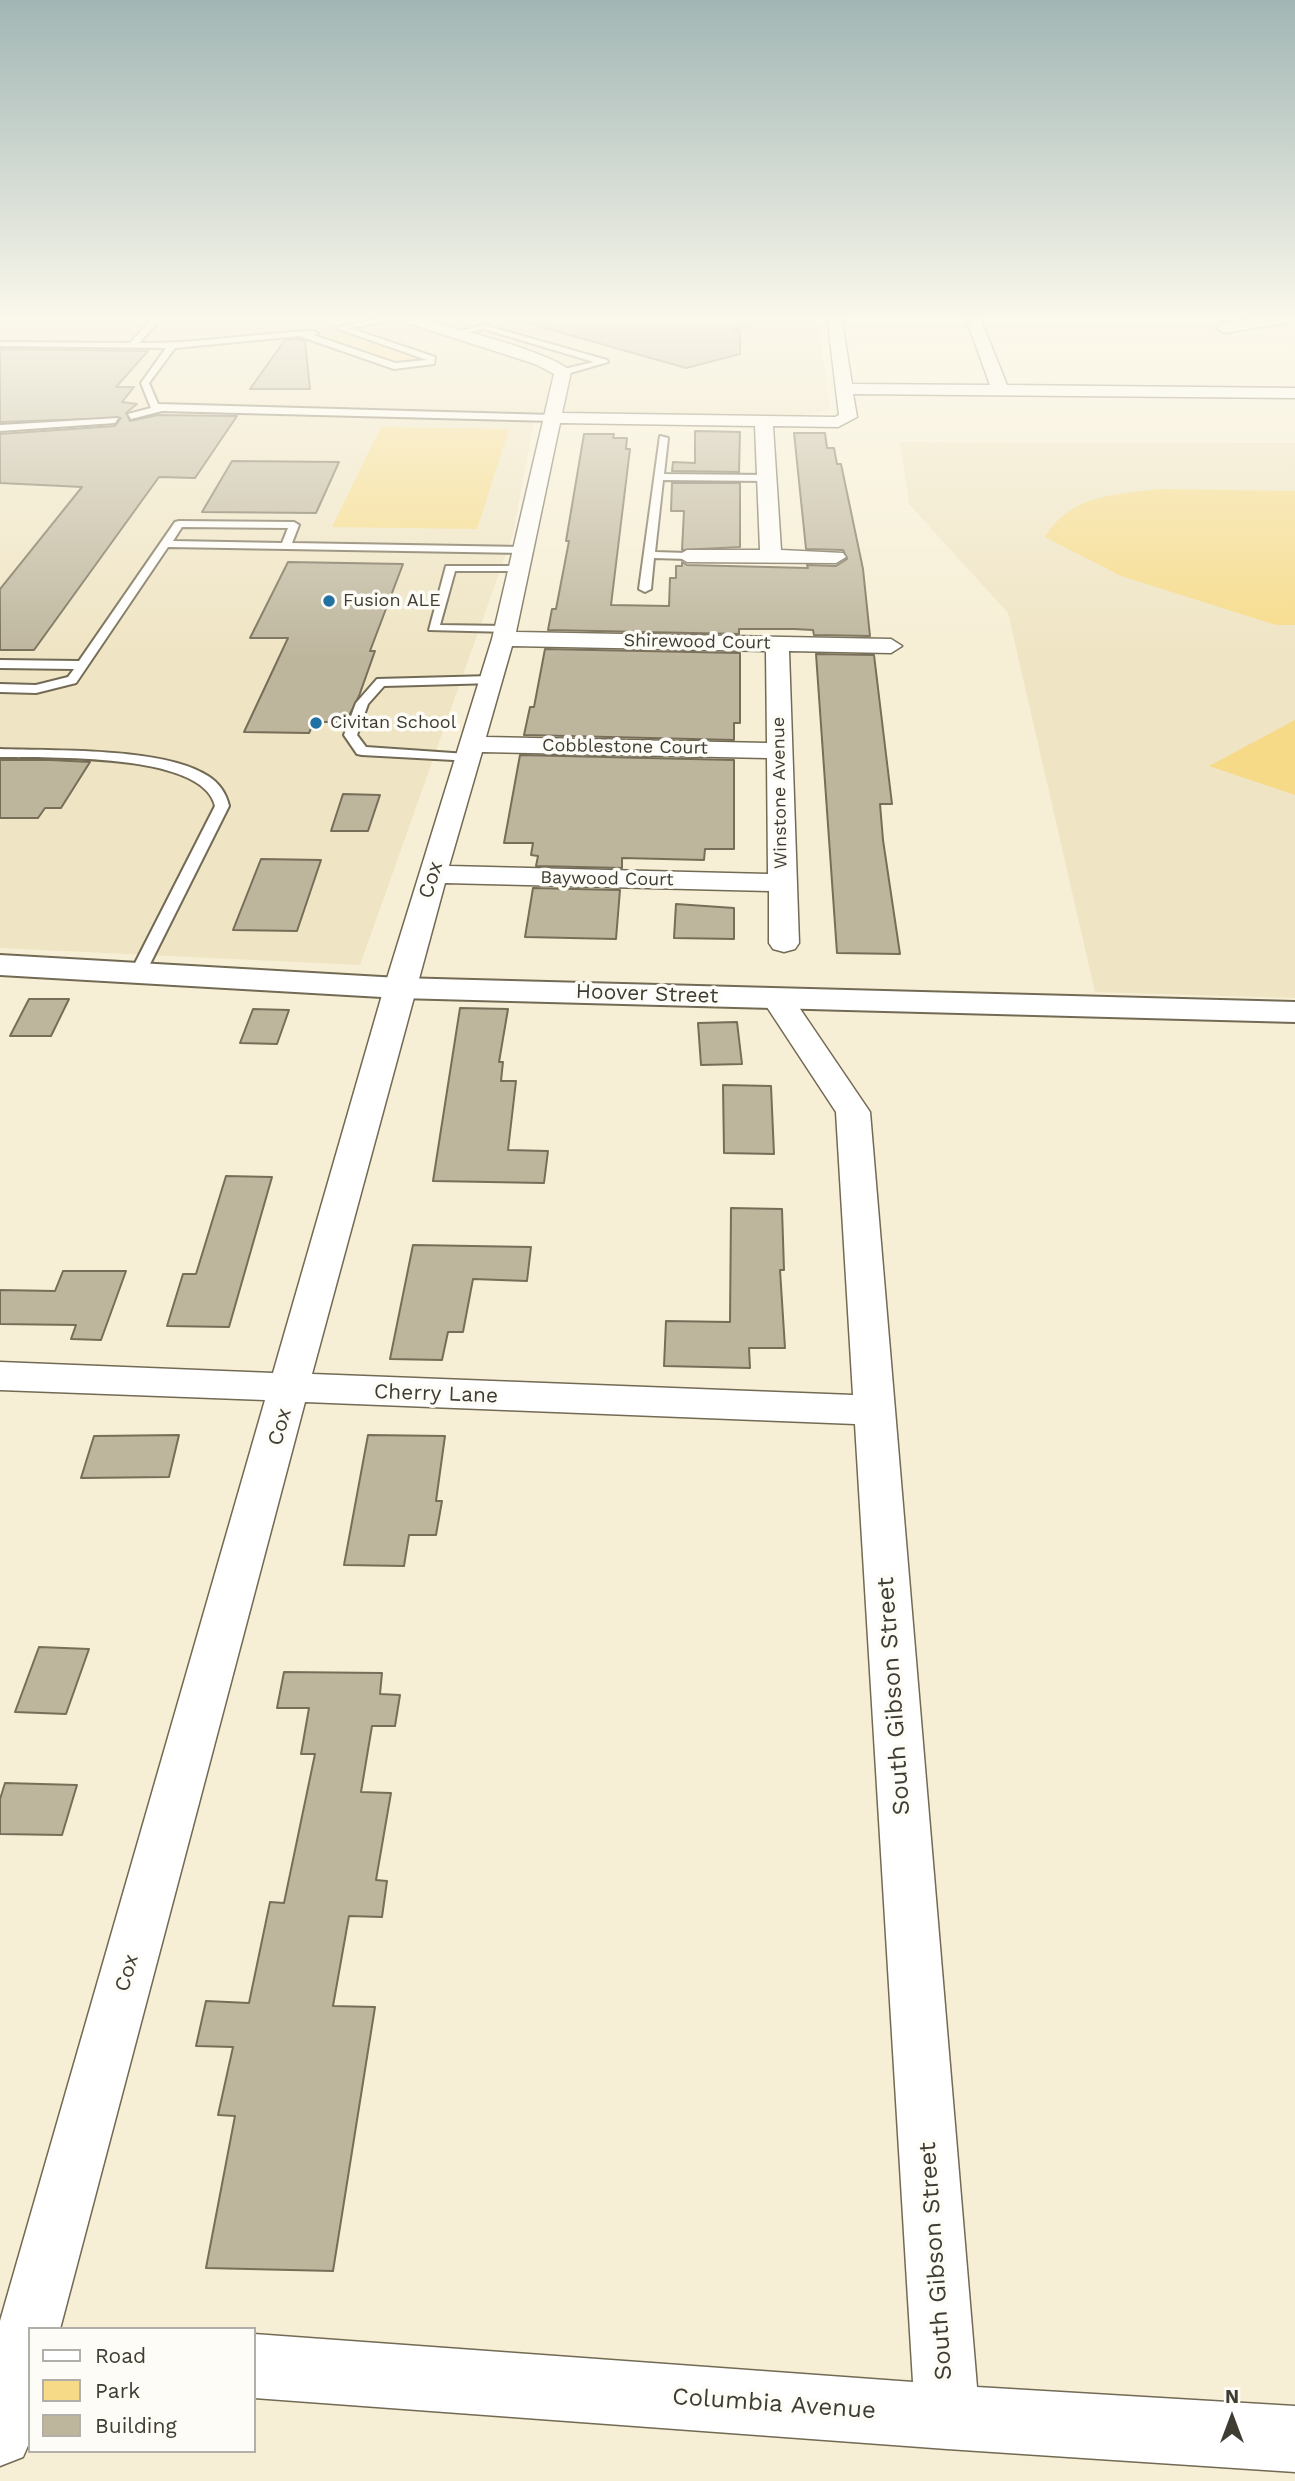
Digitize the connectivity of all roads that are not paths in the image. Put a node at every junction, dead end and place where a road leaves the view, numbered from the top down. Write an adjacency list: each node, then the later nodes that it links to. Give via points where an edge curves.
1 (550, 431): 12 (street, Cox)
2 (764, 431): 5 (street)
3 (663, 438): 4 (lane)
4 (658, 477): 5 (lane); 8 (lane)
5 (767, 478): 10 (street)
6 (165, 544): 7 (lane); 7 (lane, via 179,524 294,525); 18 (lane)
7 (286, 546): 12 (lane)
8 (649, 555): 9 (lane); 13 (lane)
9 (687, 555): 10 (street)
10 (771, 556): 11 (street)
11 (836, 557)
12 (521, 559): 14 (street, Cox); 14 (lane, via 450,568 433,628)
13 (645, 589)
14 (504, 635): 15 (street, Shirewood Court); 19 (street, Cox)
15 (777, 644): 16 (street, Shirewood Court); 22 (street, Winstone Avenue)
16 (891, 646)
17 (0, 664): 18 (lane)
18 (83, 665): 20 (lane, via 72,680 53,686)
19 (491, 680): 21 (street, Cox); 21 (lane, via 380,682 362,703 350,734 362,751)
20 (0, 688)
21 (470, 751): 22 (street, Cobblestone Court); 24 (street, Cox)
22 (779, 751): 25 (street, Winstone Avenue)
23 (0, 753): 28 (lane, via 167,764 199,776 217,790 222,806)
24 (433, 874): 25 (street, Baywood Court); 29 (street, Cox)
25 (782, 883): 26 (street, Winstone Avenue)
26 (784, 943)
27 (0, 965): 28 (street, Hoover Street)
28 (138, 973): 29 (street, Hoover Street)
29 (398, 988): 30 (street, Hoover Street); 33 (street, Cox)
30 (777, 998): 31 (street, Hoover Street); 34 (street, South Gibson Street, via 853,1112)
31 (1295, 1012)
32 (0, 1376): 33 (street, Cherry Lane)
33 (290, 1388): 34 (street, Cherry Lane); 35 (street, Cox)
34 (873, 1410): 37 (street, South Gibson Street)
35 (17, 2349): 38 (street, Cox)
36 (256, 2366): 37 (street, Columbia Avenue)
37 (947, 2417): 39 (street, Columbia Avenue)
38 (0, 2434)
39 (1295, 2439)

